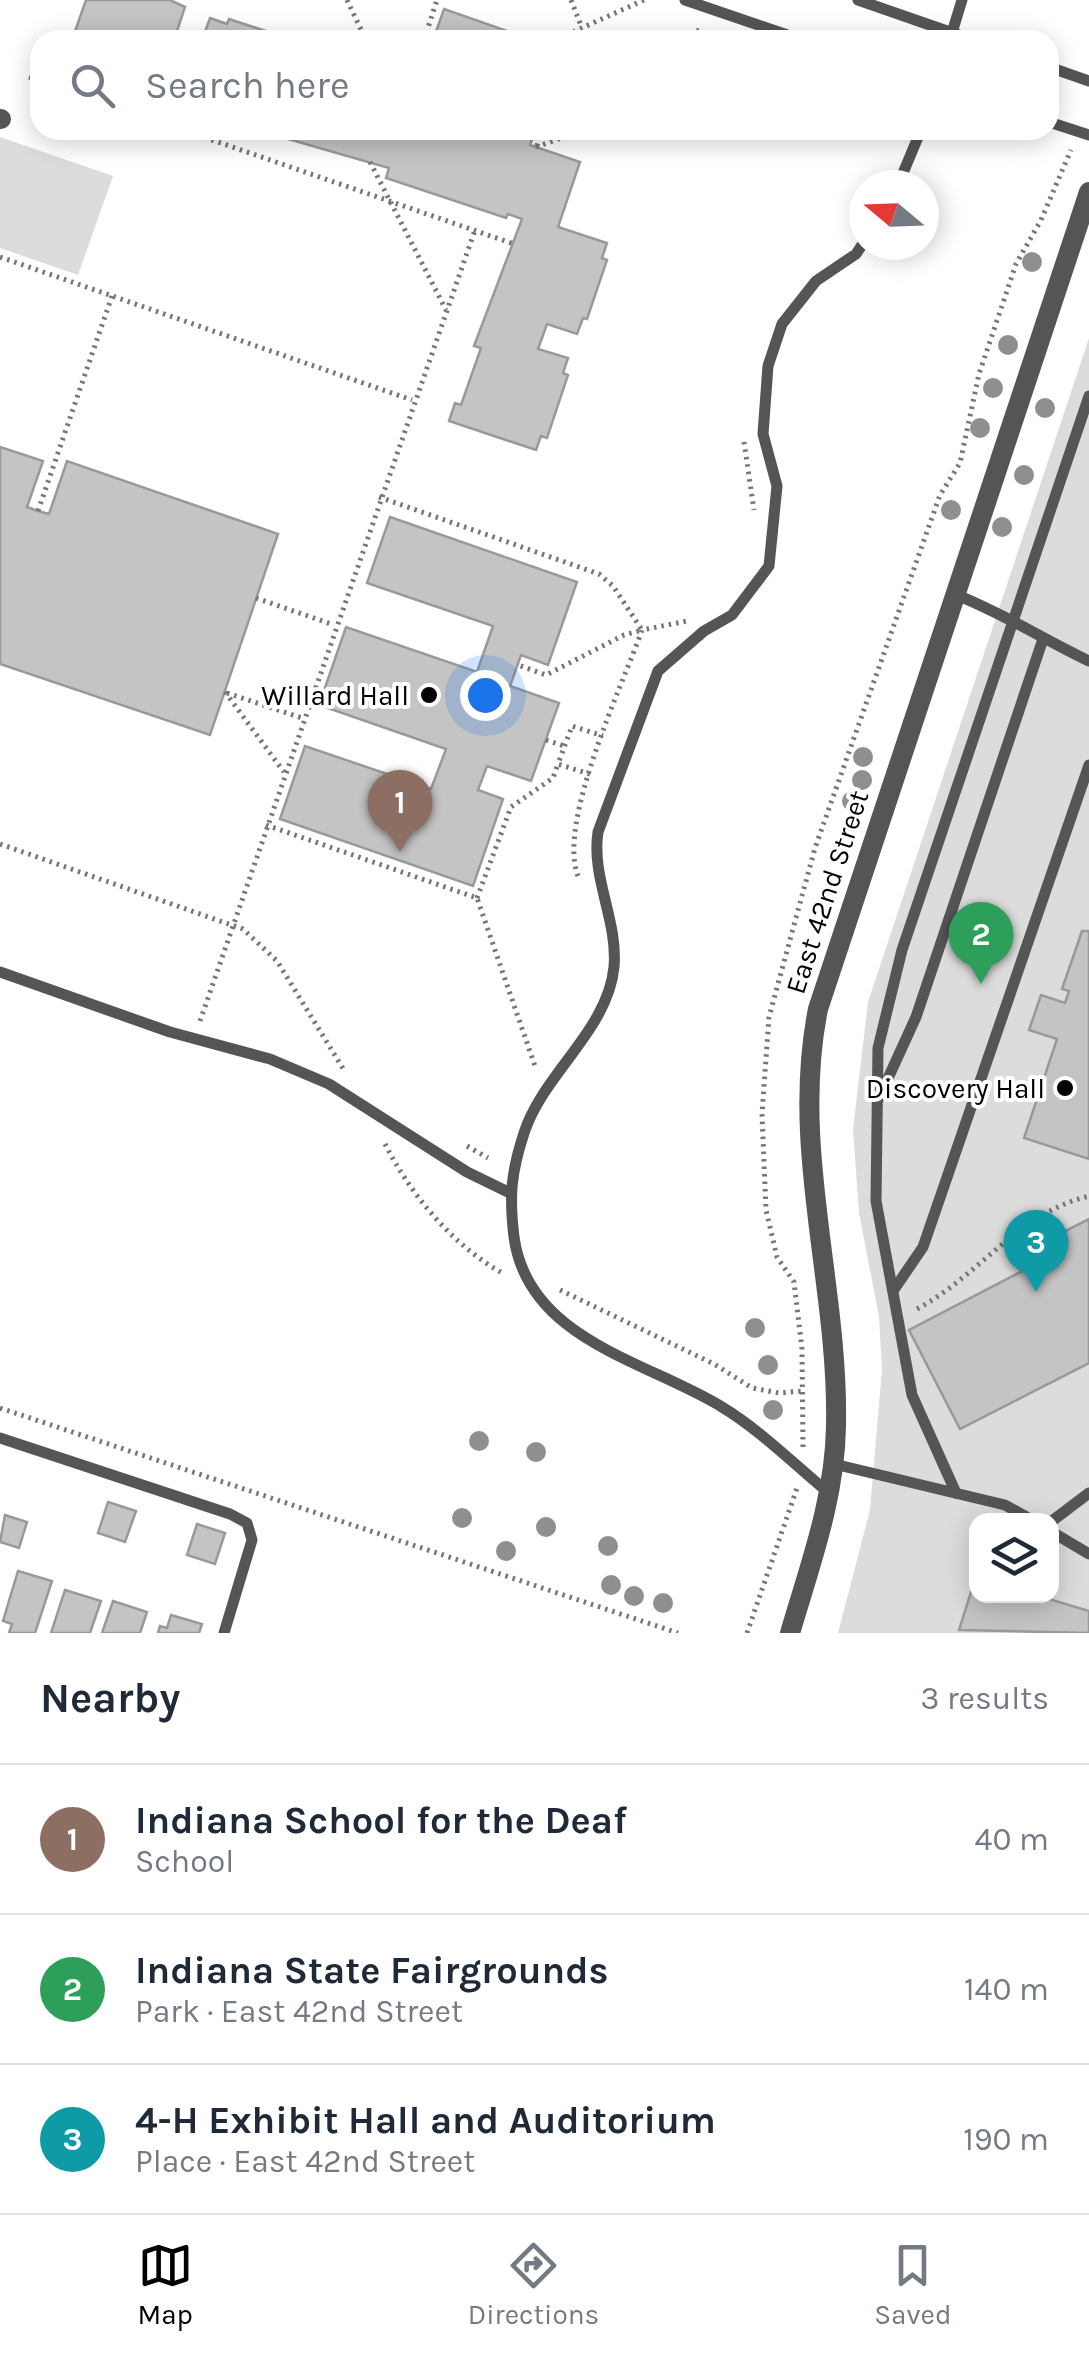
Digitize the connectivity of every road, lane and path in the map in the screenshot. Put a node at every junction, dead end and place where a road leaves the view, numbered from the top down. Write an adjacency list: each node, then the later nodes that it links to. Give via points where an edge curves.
1 (347, 0): 10 (path)
2 (437, 0): 11 (path)
3 (571, 0): 9 (path)
4 (644, 0): 9 (path)
5 (685, 0): 8 (lane)
6 (858, 0): 13 (lane)
7 (962, 0): 14 (lane)
8 (704, 3): 12 (lane)
9 (582, 28)
10 (361, 30)
11 (427, 30)
12 (776, 30)
13 (936, 30)
14 (953, 30)
15 (1059, 70): 16 (lane)
16 (1089, 80)
17 (1059, 125): 18 (lane)
18 (1089, 135)
19 (212, 140): 26 (path)
20 (538, 140): 21 (path, via 536,147)
21 (556, 140)
22 (916, 140): 24 (lane)
23 (370, 162): 26 (path)
24 (904, 170)
25 (1089, 192): 37 (street, East 42nd Street)
26 (387, 200): 27 (path); 32 (path)
27 (475, 230): 28 (path); 32 (path)
28 (514, 244)
29 (0, 257): 31 (path)
30 (849, 259): 56 (lane, via 816,281 782,324 768,366 763,434 777,486 769,566 732,616 658,672 598,832 595,853 614,969 595,1019)
31 (112, 296): 34 (path); 36 (path)
32 (446, 310): 34 (path)
33 (1089, 396): 39 (lane)
34 (412, 400): 35 (path)
35 (379, 497): 40 (path); 43 (path, via 599,574 642,630 546,675)
36 (38, 510)
37 (954, 594): 39 (lane); 67 (street, East 42nd Street, via 815,1022 808,1130 834,1348)
38 (256, 598): 40 (path)
39 (1012, 624): 41 (lane); 57 (lane, via 902,950 878,1048)
40 (335, 625): 44 (path)
41 (1043, 638): 42 (lane); 57 (lane, via 916,1017)
42 (1089, 660)
43 (518, 665)
44 (303, 718): 50 (path); 50 (path, via 224,692)
45 (604, 736): 47 (path, via 572,726)
46 (546, 740): 47 (path)
47 (564, 746): 48 (path)
48 (558, 764): 51 (path); 53 (path, via 553,778 511,807)
49 (1089, 765): 62 (lane, via 923,1247)
50 (284, 772): 52 (path)
51 (590, 774)
52 (266, 825): 53 (path); 55 (path)
53 (477, 898): 56 (path)
54 (0, 972): 55 (lane)
55 (194, 1038): 58 (lane, via 270,1059)
56 (543, 1090): 59 (lane)
57 (878, 1102): 62 (lane, via 876,1200)
58 (366, 1107): 59 (lane); 61 (path, via 402,1178 466,1249)
59 (508, 1192): 68 (lane, via 518,1264 533,1292 566,1325 724,1408)
60 (1089, 1196): 63 (path, via 1060,1203 1020,1228 948,1293)
61 (516, 1280)
62 (893, 1291): 70 (lane, via 912,1395)
63 (906, 1316)
64 (803, 1391): 68 (path)
65 (0, 1408): 77 (path)
66 (0, 1438): 76 (lane, via 248,1524 252,1540)
67 (834, 1464): 69 (street, East 42nd Street); 70 (lane)
68 (801, 1470): 69 (lane); 78 (path)
69 (830, 1493): 79 (street, East 42nd Street)
70 (956, 1493): 72 (lane)
71 (1089, 1493): 73 (lane)
72 (1019, 1513)
73 (1059, 1516)
74 (1059, 1536): 75 (lane)
75 (1089, 1554)
76 (224, 1633)
77 (678, 1633)
78 (747, 1633)
79 (790, 1633)

